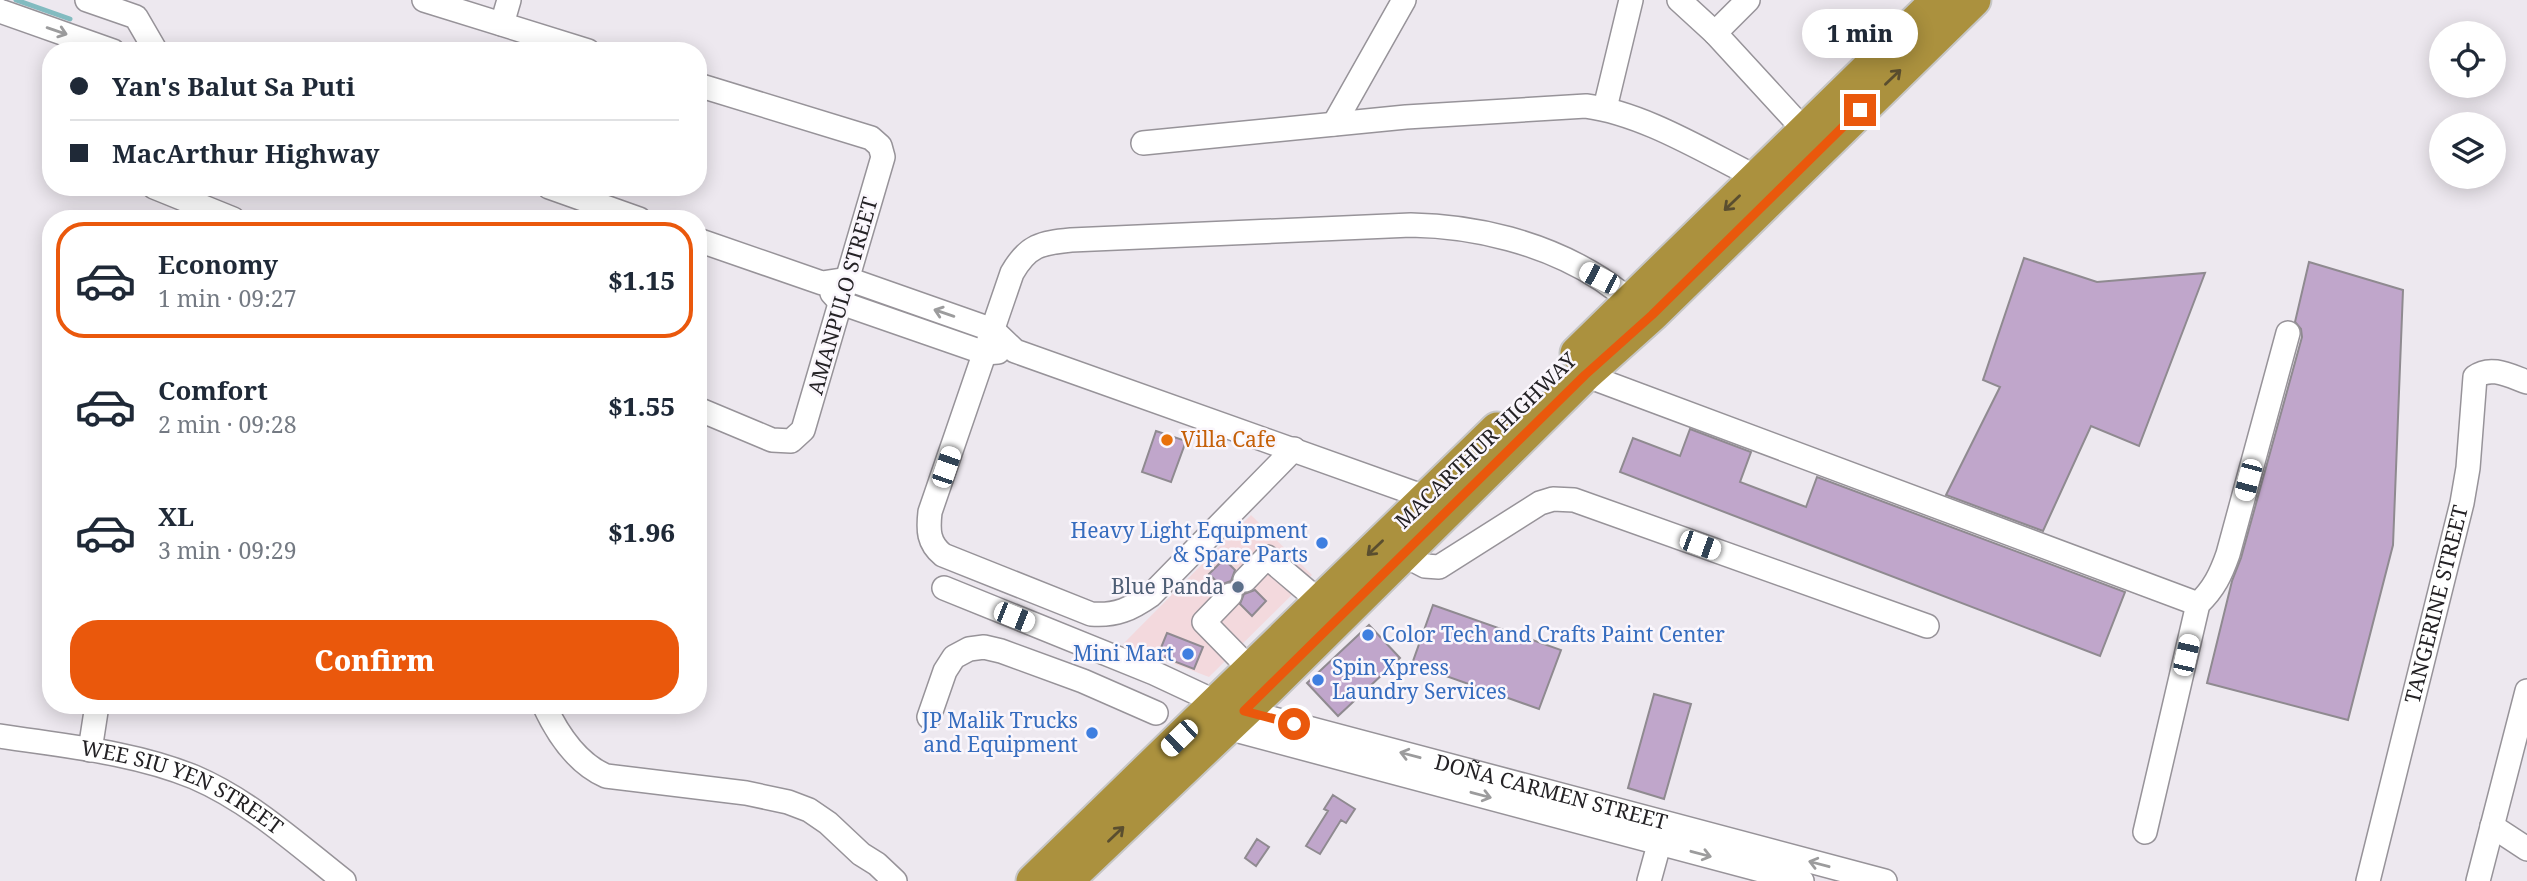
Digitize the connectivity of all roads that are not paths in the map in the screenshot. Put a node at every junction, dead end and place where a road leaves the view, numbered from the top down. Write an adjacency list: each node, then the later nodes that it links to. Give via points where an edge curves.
1 (87, 0): 10 (street)
2 (424, 0): 12 (street)
3 (509, 0): 12 (street)
4 (1404, 0): 20 (street)
5 (1631, 0): 19 (street)
6 (1679, 0): 13 (street)
7 (1748, 0): 13 (street)
8 (1938, 0): 21 (highway, MACARTHUR HIGHWAY)
9 (1975, 0): 32 (highway, MACARTHUR HIGHWAY, one-way to 9)
10 (139, 8): 15 (street); 16 (street)
11 (0, 11): 14 (street, one-way to 14)
12 (502, 24): 17 (street)
13 (1715, 33): 21 (street)
14 (88, 42)
15 (126, 42)
16 (149, 42)
17 (559, 42)
18 (707, 88): 29 (street, AMANPULO STREET, via 871,138 880,146 883,162)
19 (1605, 108): 20 (street, via 1532,108); 23 (street, via 1643,121)
20 (1334, 124): 22 (street)
21 (1805, 131): 23 (highway, MACARTHUR HIGHWAY)
22 (1143, 143)
23 (1758, 178): 32 (highway, MACARTHUR HIGHWAY, one-way to 32)
24 (176, 196): 26 (street)
25 (575, 196): 27 (street)
26 (210, 210)
27 (614, 210)
28 (707, 243): 30 (street)
29 (848, 279): 30 (street); 31 (street, AMANPULO STREET); 33 (street, one-way to 29)
30 (822, 283): 31 (street)
31 (841, 303): 36 (street); 39 (street, AMANPULO STREET, via 806,424 798,436 790,441 772,440)
32 (1642, 308): 33 (street, via 1562,259 1490,234 1451,226 1411,225 1039,245 1028,251 1012,273); 37 (highway, MACARTHUR HIGHWAY)
33 (993, 330): 35 (street); 36 (street)
34 (2288, 333): 45 (street, via 2228,554 2210,593)
35 (1014, 351): 36 (street); 40 (street)
36 (985, 353): 40 (street, via 930,512 929,538 943,555 1091,614 1123,612 1151,595)
37 (1594, 357): 41 (highway, MACARTHUR HIGHWAY); 45 (street)
38 (2527, 382): 68 (street, TANGERINE STREET, via 2493,371 2475,377 2462,503)
39 (707, 413)
40 (1294, 449): 41 (street)
41 (1439, 502): 42 (highway, MACARTHUR HIGHWAY); 44 (highway, MACARTHUR HIGHWAY, one-way to 44)
42 (1404, 555): 46 (street, via 1425,566 1439,567 1540,503 1574,500); 52 (highway, MACARTHUR HIGHWAY)
43 (944, 589): 52 (street, DOÑA CARMEN STREET, via 1154,673)
44 (1320, 602): 47 (highway, MACARTHUR HIGHWAY); 47 (street, via 1267,557 1203,622)
45 (2198, 604): 57 (street)
46 (1927, 626)
47 (1250, 669): 52 (highway, MACARTHUR HIGHWAY)
48 (2525, 705): 56 (street)
49 (1156, 713): 53 (street, via 1083,681 984,647 954,657)
50 (96, 714): 55 (street)
51 (548, 714): 61 (street, via 558,734 594,771 788,802 828,823)
52 (1221, 715): 58 (street, DOÑA CARMEN STREET); 62 (highway, MACARTHUR HIGHWAY); 63 (highway, MACARTHUR HIGHWAY, one-way to 52)
53 (929, 717)
54 (0, 736): 55 (street, WEE SIU YEN STREET)
55 (90, 750): 60 (street, WEE SIU YEN STREET, via 156,765 220,790)
56 (2492, 826): 59 (street); 69 (street)
57 (2145, 832)
58 (1669, 835): 64 (street); 65 (street); 66 (street, DOÑA CARMEN STREET, one-way to 66); 67 (street, DOÑA CARMEN STREET, one-way to 58)
59 (2527, 849)
60 (344, 881)
61 (895, 881)
62 (1033, 881)
63 (1066, 881)
64 (1649, 881)
65 (1663, 881)
66 (1802, 881)
67 (1885, 881)
68 (2368, 881)
69 (2478, 881)

